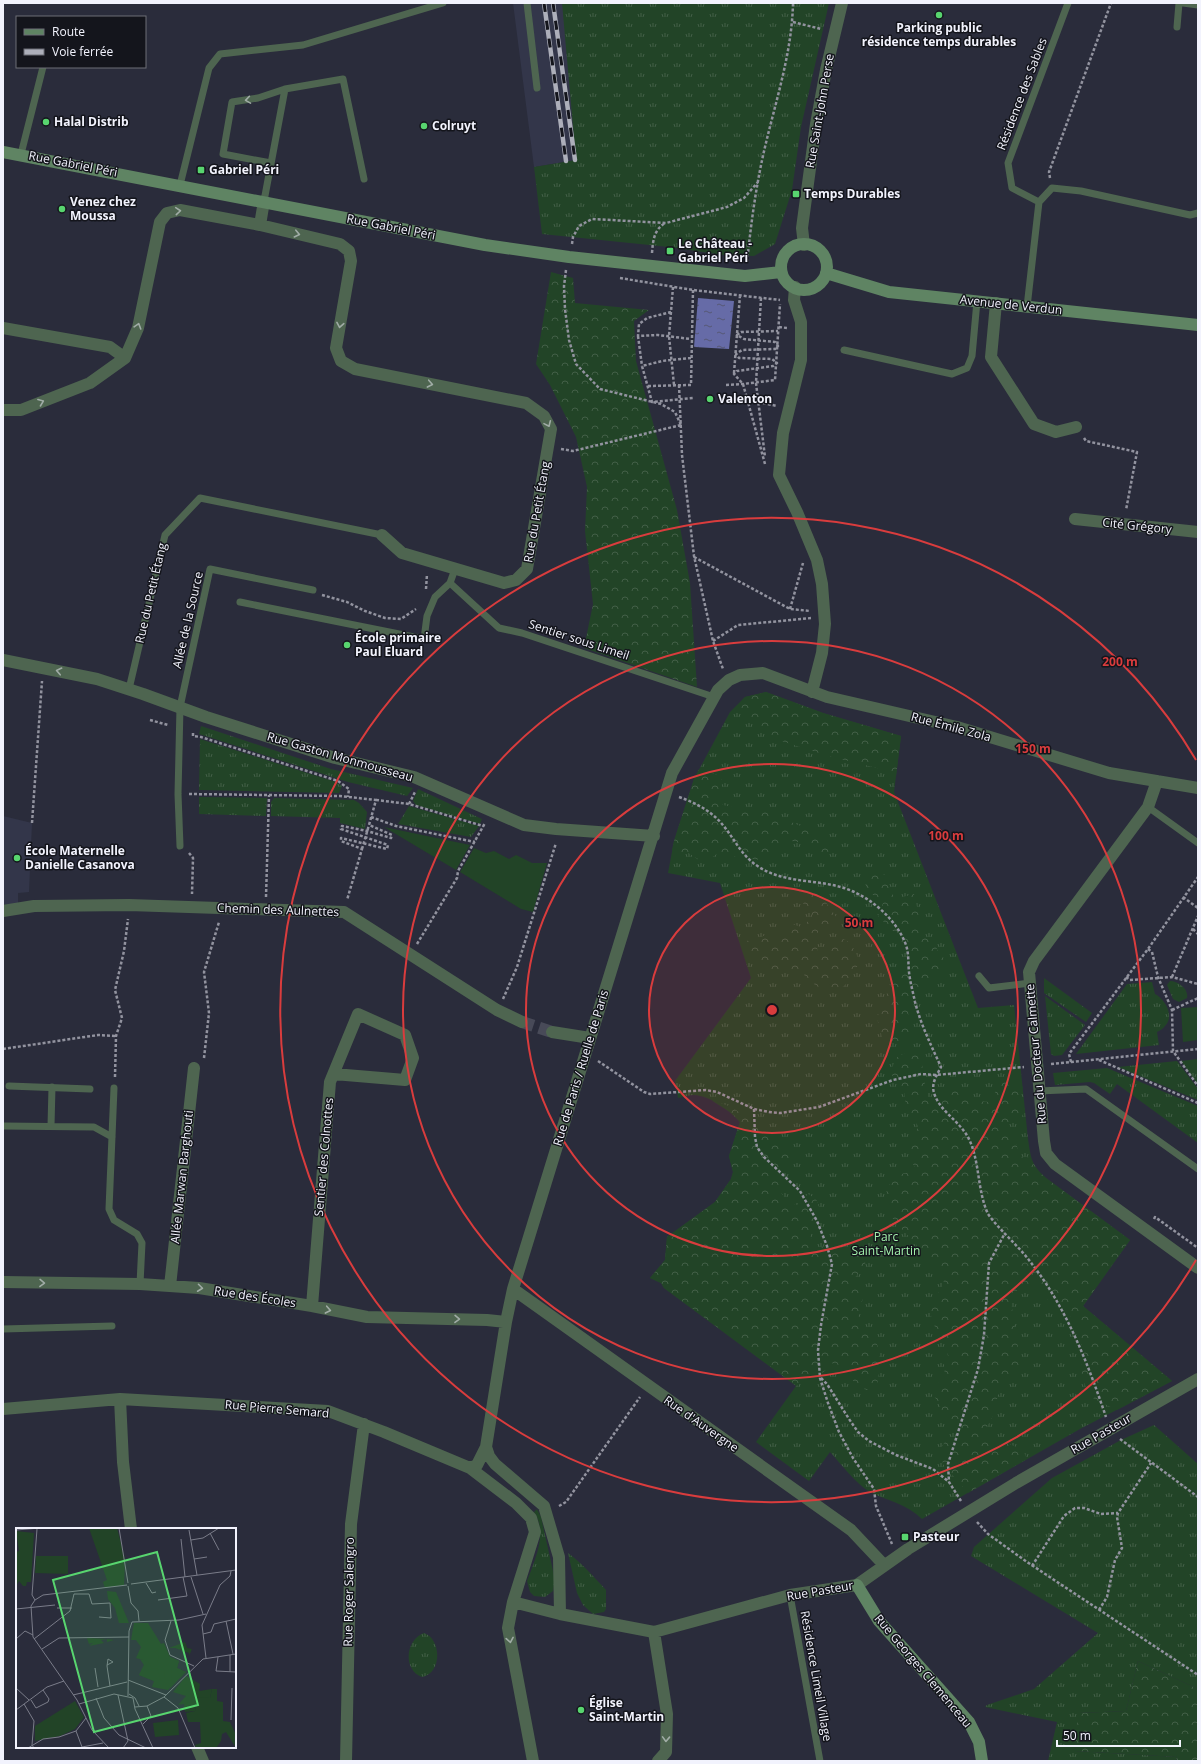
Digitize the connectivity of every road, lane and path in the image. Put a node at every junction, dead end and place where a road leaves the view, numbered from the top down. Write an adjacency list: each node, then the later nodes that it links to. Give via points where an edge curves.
1 (443, 3): 21 (lane, via 304,45 220,54 209,68)
2 (527, 3): 14 (lane)
3 (793, 3): 10 (path)
4 (842, 3): 28 (street, Rue Saint-John Perse, via 816,124 802,228)
5 (1068, 3): 24 (lane, Résidence des Sables, via 1008,163 1012,188)
6 (1111, 3): 22 (path, via 1049,172)
7 (1179, 3): 11 (lane)
8 (1183, 3): 9 (lane)
9 (1198, 5)
10 (793, 22): 12 (path); 20 (path)
11 (1177, 27)
12 (824, 30)
13 (44, 68): 17 (lane)
14 (537, 88)
15 (285, 89): 18 (lane); 18 (lane, one-way to 18, via 258,98 232,102 223,154); 19 (lane, via 343,79)
16 (3, 152): 17 (street, Rue Gabriel Péri)
17 (21, 154): 21 (street, Rue Gabriel Péri)
18 (271, 163): 23 (lane)
19 (364, 179)
20 (758, 182): 26 (path, via 744,198 732,205); 31 (path)
21 (180, 185): 23 (street, Rue Gabriel Péri)
22 (1052, 188): 24 (lane); 25 (lane, via 1081,191 1190,215)
23 (264, 201): 27 (street); 30 (street, Rue Gabriel Péri, via 485,245)
24 (1039, 202): 45 (lane)
25 (1198, 213)
26 (666, 223): 29 (path, via 658,228); 30 (path, via 592,218 576,231)
27 (260, 225): 62 (street, Rue du Petit Étang, one-way to 27, via 138,328 160,222 167,213 180,210); 84 (street, Rue du Petit Étang, one-way to 84, via 340,244 349,251 352,261 336,348 341,361 355,369 526,403 544,416 551,430)
28 (804, 245): 33 (street, via 796,246 784,256); 34 (street, via 819,250 824,257)
29 (652, 253)
30 (569, 257): 33 (street, Rue Gabriel Péri, via 745,276)
31 (747, 264)
32 (574, 271): 78 (path, via 566,270 564,286 569,340 576,364 600,389)
33 (782, 272): 37 (street, via 789,285)
34 (826, 273): 37 (street, via 820,283 811,289); 43 (street, Avenue de Verdun, via 889,292)
35 (618, 278): 36 (path)
36 (673, 287): 38 (path); 46 (path)
37 (795, 287): 105 (street, via 794,300 801,322 801,360 783,433 779,475 817,560 822,584 825,624 822,653)
38 (693, 290): 40 (path); 56 (path)
39 (744, 292): 41 (path)
40 (740, 295): 41 (path); 53 (path)
41 (744, 296): 42 (path)
42 (761, 298): 48 (path, via 780,300); 52 (path)
43 (977, 301): 44 (street, Avenue de Verdun); 60 (lane, via 972,356 967,368 952,374)
44 (996, 303): 45 (street, Avenue de Verdun); 83 (street, via 992,357 1034,424 1056,432)
45 (1027, 307): 47 (street, Avenue de Verdun)
46 (671, 312): 54 (path, via 647,318 639,324); 55 (path)
47 (1198, 325)
48 (779, 327): 50 (path); 51 (path)
49 (3, 328): 62 (street, via 110,347)
50 (787, 328)
51 (778, 331): 52 (path); 58 (path)
52 (759, 332): 53 (path, via 741,332); 57 (path)
53 (737, 335): 57 (path, via 744,339); 61 (path)
54 (638, 336): 55 (path); 67 (path)
55 (669, 336): 56 (path); 65 (path)
56 (691, 339): 63 (path)
57 (759, 340): 58 (path, via 775,342); 59 (path)
58 (778, 346): 59 (path); 66 (path)
59 (758, 349): 61 (path, via 742,350); 64 (path)
60 (844, 350)
61 (736, 354): 64 (path, via 739,358); 69 (path)
62 (125, 358): 81 (street, one-way to 62, via 22,410 90,383)
63 (691, 358): 65 (path); 74 (path, via 691,385)
64 (758, 359): 66 (path, via 772,359); 68 (path)
65 (671, 360): 67 (path); 73 (path)
66 (777, 362): 68 (path, via 773,366); 70 (path, via 775,380)
67 (642, 366): 75 (path)
68 (757, 368): 69 (path, via 737,371); 70 (path)
69 (734, 374): 72 (path)
70 (756, 383): 72 (path); 79 (path)
71 (726, 384): 72 (path)
72 (743, 384)
73 (674, 385): 74 (path); 75 (path)
74 (679, 385): 77 (path)
75 (648, 386): 78 (path)
76 (694, 398): 77 (path)
77 (681, 399): 78 (path); 82 (path)
78 (652, 402): 82 (path, via 674,412)
79 (758, 402): 80 (path); 85 (path)
80 (778, 406)
81 (3, 410)
82 (681, 425): 84 (path, via 573,452); 90 (path)
83 (1076, 427): 87 (path, via 1086,441 1137,452)
84 (548, 447): 92 (street, Rue du Petit Étang, via 527,569 516,580 504,583)
85 (766, 467)
86 (1076, 519): 87 (street, Cité Grégory)
87 (1124, 524): 88 (street, Cité Grégory)
88 (1198, 532)
89 (382, 535): 91 (street, Rue du Petit Étang, via 402,553); 104 (lane, Rue du Petit Étang, via 200,498 165,535)
90 (694, 556): 98 (path, via 790,609); 100 (path)
91 (429, 561): 92 (street, Rue du Petit Étang); 95 (path)
92 (455, 569): 93 (lane)
93 (450, 583): 96 (lane, via 435,597 427,616 424,639); 106 (lane, Sentier sous Limeil, via 499,628 522,633)
94 (313, 590): 97 (path, via 328,598 347,602 386,618 401,619); 107 (lane, Allée de la Source, via 210,569)
95 (425, 593)
96 (240, 602)
97 (419, 608)
98 (817, 611)
99 (817, 618): 100 (path, via 738,625)
100 (713, 641): 102 (path)
101 (3, 660): 104 (street, Rue Gaston Monmousseau, one-way to 101, via 97,679)
102 (729, 680): 105 (street, Rue Émile Zola, via 740,675 762,673); 106 (street, Rue de Paris / Ruelle de Paris)
103 (40, 688): 122 (path)
104 (128, 689): 107 (street, Rue Gaston Monmousseau)
105 (812, 692): 111 (street, Rue Émile Zola, via 957,727 1109,773)
106 (714, 697): 114 (street, Rue de Paris / Ruelle de Paris, via 672,774)
107 (180, 707): 108 (street, Rue Gaston Monmousseau); 110 (lane)
108 (206, 717): 117 (path, via 204,725 197,724 193,729 193,736 338,781 349,789); 126 (street, Rue Gaston Monmousseau, via 335,758 414,777 524,825)
109 (150, 720): 110 (path)
110 (180, 728): 115 (lane)
111 (1157, 781): 113 (street, Rue Émile Zola); 120 (street, Rue du Docteur Calmette)
112 (417, 787): 119 (path)
113 (1198, 788)
114 (666, 793): 128 (street, Rue de Paris / Ruelle de Paris); 171 (path, via 701,806 714,816 741,853 761,869 788,879 838,886 852,891 884,912 901,934 906,946 916,1004 941,1067)
115 (178, 794): 116 (path); 133 (lane)
116 (269, 795): 117 (path); 141 (path)
117 (348, 797): 118 (path)
118 (376, 800): 119 (path); 121 (path)
119 (409, 804): 124 (path)
120 (1148, 807): 132 (lane); 153 (street, Rue du Docteur Calmette, via 1034,961 1029,972)
121 (371, 817): 123 (path); 130 (path, via 396,826)
122 (32, 823)
123 (369, 825): 127 (path); 127 (path, via 392,835 391,838)
124 (483, 826): 125 (path, via 485,822); 130 (path)
125 (492, 826)
126 (556, 829): 128 (street, Rue Gaston Monmousseau); 156 (path, via 556,844 517,967)
127 (368, 831): 129 (path); 129 (path, via 342,826 341,829)
128 (654, 836): 161 (street, Rue de Paris / Ruelle de Paris)
129 (366, 837): 131 (path); 131 (path, via 388,845 387,849)
130 (475, 842): 148 (path, via 458,871 457,878)
131 (364, 843): 134 (path); 134 (path, via 340,838 340,841)
132 (1198, 844)
133 (180, 846): 138 (path, via 193,858)
134 (362, 849): 143 (path)
135 (1198, 877): 136 (path)
136 (1183, 897): 140 (path); 147 (path)
137 (129, 905): 138 (street, Chemin des Aulnettes); 142 (street, Chemin des Aulnettes, via 34,906); 160 (path, via 124,951 115,990 122,1018)
138 (191, 907): 139 (street, Chemin des Aulnettes)
139 (224, 908): 141 (street, Chemin des Aulnettes); 169 (path, via 204,972 209,1013 203,1063)
140 (1198, 908)
141 (266, 909): 143 (street, Chemin des Aulnettes)
142 (3, 911)
143 (344, 912): 148 (street, Chemin des Aulnettes)
144 (1198, 916): 145 (path)
145 (1192, 929): 146 (path); 152 (path)
146 (1198, 934)
147 (1148, 949): 150 (path); 151 (path, via 1152,952)
148 (410, 954): 156 (street, Chemin des Aulnettes)
149 (979, 976): 153 (lane, via 989,988)
150 (1126, 977): 151 (path, via 1130,980); 167 (path, via 1069,1054)
151 (1158, 977): 152 (path); 157 (path)
152 (1172, 977): 154 (path)
153 (1030, 983): 168 (street, Rue du Docteur Calmette)
154 (1198, 984)
155 (1198, 998): 157 (path)
156 (497, 1010): 158 (street, Chemin des Aulnettes)
157 (1172, 1010): 164 (path)
158 (522, 1022)
159 (552, 1032): 161 (street)
160 (116, 1036): 162 (path, via 98,1035); 175 (path)
161 (590, 1038): 189 (street, Rue de Paris / Ruelle de Paris)
162 (3, 1049)
163 (1198, 1049): 164 (path)
164 (1173, 1051): 166 (path); 173 (path)
165 (596, 1060): 179 (path, via 644,1092 656,1094 706,1090 717,1092)
166 (1098, 1060): 167 (path); 178 (path)
167 (1071, 1062): 168 (path)
168 (1036, 1066): 171 (path); 177 (street, Rue du Docteur Calmette)
169 (194, 1068): 188 (street, Allée Marwan Barghouti)
170 (334, 1074): 170 (street, Sentier des Colnottes, via 358,1014 405,1035 413,1058 405,1080); 190 (street, Sentier des Colnottes, via 330,1082)
171 (936, 1075): 179 (path, via 921,1074 893,1080 840,1100 804,1110 780,1113); 184 (path, via 934,1092 943,1110 968,1138 976,1161 984,1205)
172 (9, 1086): 174 (lane)
173 (1198, 1086)
174 (52, 1087): 176 (lane); 181 (lane)
175 (114, 1088): 182 (lane)
176 (90, 1089)
177 (1038, 1091): 183 (lane, via 1086,1089); 185 (street, Rue du Docteur Calmette, via 1046,1153 1055,1164)
178 (1198, 1103)
179 (754, 1109): 194 (path, via 757,1147 800,1191 808,1203 832,1264 818,1350)
180 (3, 1126): 181 (lane)
181 (51, 1126): 182 (lane, via 94,1127)
182 (112, 1137): 187 (lane, via 109,1209 114,1220 137,1234 142,1243)
183 (1198, 1169)
184 (1005, 1233): 200 (path, via 1033,1265 1066,1319 1089,1367); 204 (path, via 989,1263 984,1335 978,1369 950,1454)
185 (1198, 1268)
186 (3, 1282): 187 (street, Rue des Écoles, one-way to 187)
187 (140, 1284): 188 (street, Rue des Écoles)
188 (170, 1286): 190 (street, Rue des Écoles, one-way to 190)
189 (513, 1290): 191 (street, Rue de Paris / Ruelle de Paris); 196 (street, Rue d'Auvergne)
190 (312, 1306): 191 (street, Rue des Écoles, one-way to 191, via 368,1317)
191 (506, 1322): 201 (street, Rue de Paris / Ruelle de Paris)
192 (112, 1326): 193 (lane)
193 (3, 1329)
194 (820, 1378): 204 (path, via 827,1384 858,1432 869,1441 896,1455 933,1469); 213 (path, via 839,1432 874,1489 876,1506)
195 (1198, 1379): 200 (street, Rue Pasteur)
196 (648, 1386): 210 (path, via 566,1502); 215 (street, Rue d'Auvergne, via 851,1530)
197 (120, 1399): 198 (street, Rue Pierre Semard); 199 (street, Rue Pierre Semard, via 328,1411); 211 (street, via 123,1462)
198 (3, 1409)
199 (364, 1424): 203 (street, Rue Pierre Semard); 226 (street, Rue Roger Salengro, via 351,1524)
200 (1110, 1428): 202 (path); 208 (street, Rue Pasteur)
201 (486, 1447): 203 (street, Rue de Paris / Ruelle de Paris, via 477,1465); 210 (street, via 496,1464 544,1506)
202 (1151, 1463): 205 (path); 209 (path)
203 (470, 1468): 219 (street, Rue Pierre Semard, via 516,1503 531,1518 534,1525 536,1532)
204 (949, 1482): 206 (path)
205 (1198, 1498)
206 (961, 1501): 207 (path); 208 (path)
207 (955, 1504)
208 (968, 1512): 214 (street, Rue Pasteur); 216 (path, via 988,1534)
209 (1118, 1513): 216 (path, via 1101,1514 1084,1508 1075,1508 1064,1516); 220 (path, via 1122,1548 1115,1560 1107,1598)
210 (546, 1514): 221 (street, via 559,1557)
211 (131, 1528)
212 (898, 1539): 213 (path)
213 (892, 1542): 214 (path)
214 (897, 1556): 215 (street, Rue Pasteur)
215 (884, 1565): 217 (street, Rue Pasteur)
216 (1032, 1566): 220 (path)
217 (857, 1585): 218 (street, Rue Pasteur); 230 (street, Rue Georges Clemenceau, via 879,1621 969,1722 978,1742)
218 (790, 1595): 222 (street, Rue Pasteur); 229 (lane, Résidence Limeil Village)
219 (513, 1602): 221 (street, Rue Pasteur); 227 (street, Rue Pierre Semard, one-way to 227, via 508,1628)
220 (1099, 1610): 223 (path)
221 (560, 1614): 222 (street, Rue Pasteur)
222 (654, 1632): 228 (street, one-way to 228, via 667,1714 666,1752)
223 (1198, 1675)
224 (197, 1748): 225 (street)
225 (203, 1761)
226 (346, 1761)
227 (533, 1761)
228 (658, 1761)
229 (820, 1761)
230 (982, 1761)

